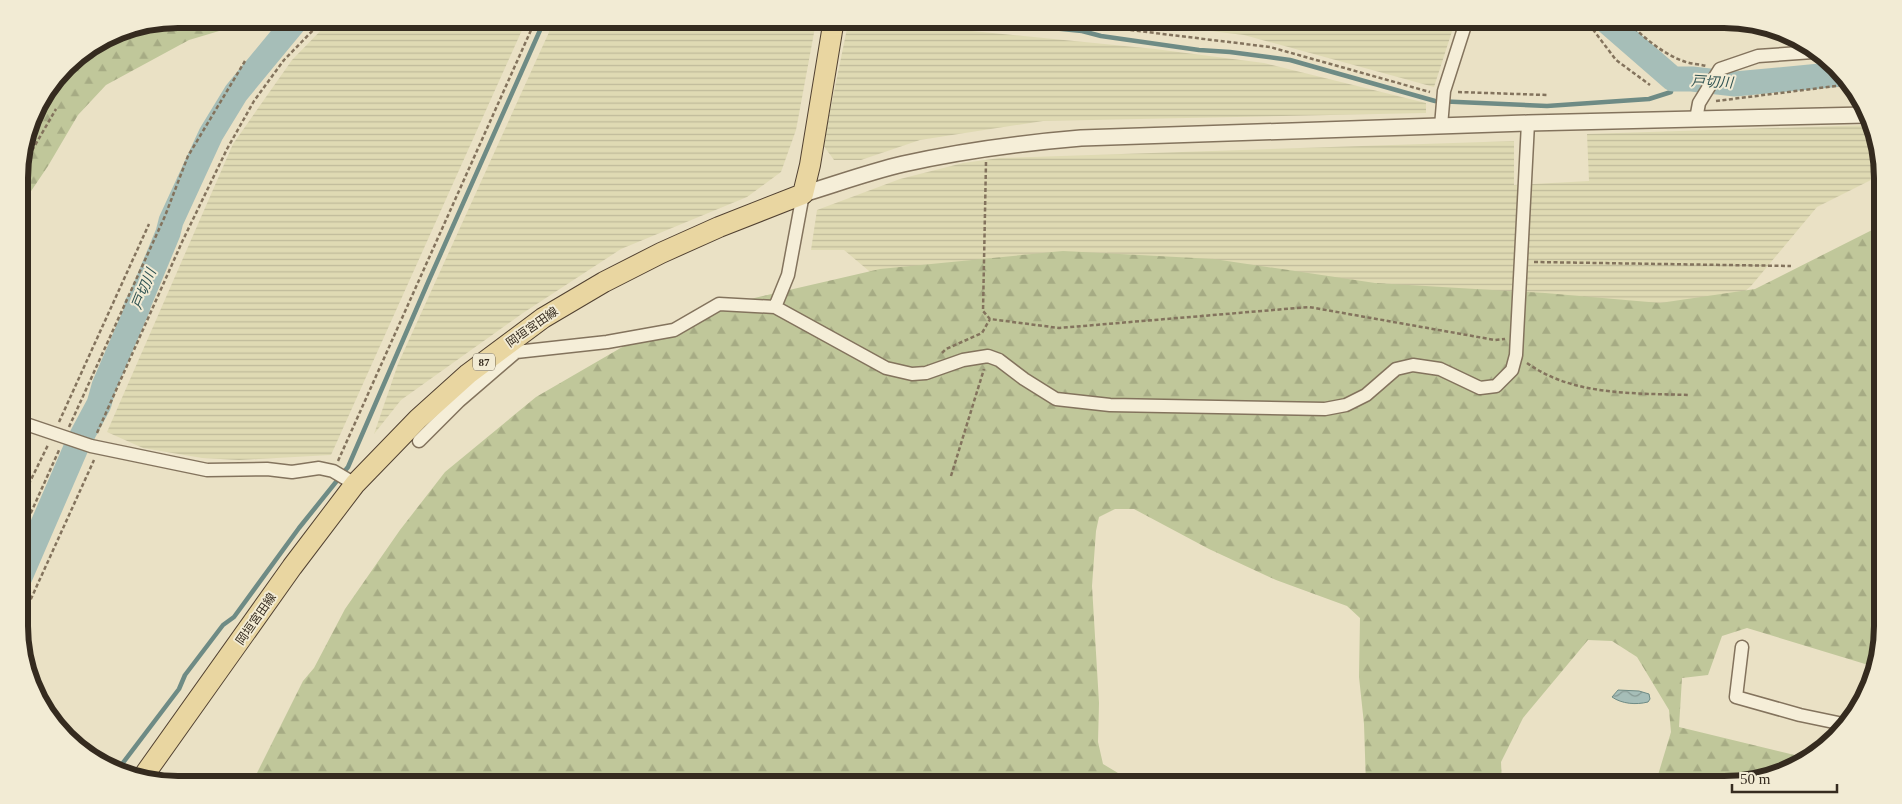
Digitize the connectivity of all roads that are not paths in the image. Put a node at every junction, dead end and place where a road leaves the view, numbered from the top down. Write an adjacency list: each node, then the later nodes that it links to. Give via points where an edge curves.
1 (833, 28): 8 (main road)
2 (1464, 28): 7 (street, via 1444,91)
3 (1807, 52): 5 (street, via 1758,56 1720,69 1699,103)
4 (1861, 115): 5 (street)
5 (1696, 119): 6 (street)
6 (1528, 123): 7 (street); 9 (street, via 1516,355 1512,370 1496,386 1480,388 1440,369 1413,365 1396,369 1366,395 1346,405 1325,409 1110,405 1056,399 988,356 963,360 926,373 912,374 886,368)
7 (1441, 126): 8 (street, via 1032,142 901,164)
8 (804, 194): 9 (street, via 788,275); 12 (main road, 岡垣宮田線 / 87, via 660,253 543,318 468,374)
9 (775, 306): 11 (street, via 719,304 674,330 607,342 516,352)
10 (28, 425): 12 (street, via 96,447 207,470 292,472 319,468 333,471)
11 (419, 441)
12 (354, 484): 15 (main road, 岡垣宮田線 / 87)
13 (1742, 647): 14 (street, via 1736,697)
14 (1839, 723)
15 (145, 773)

